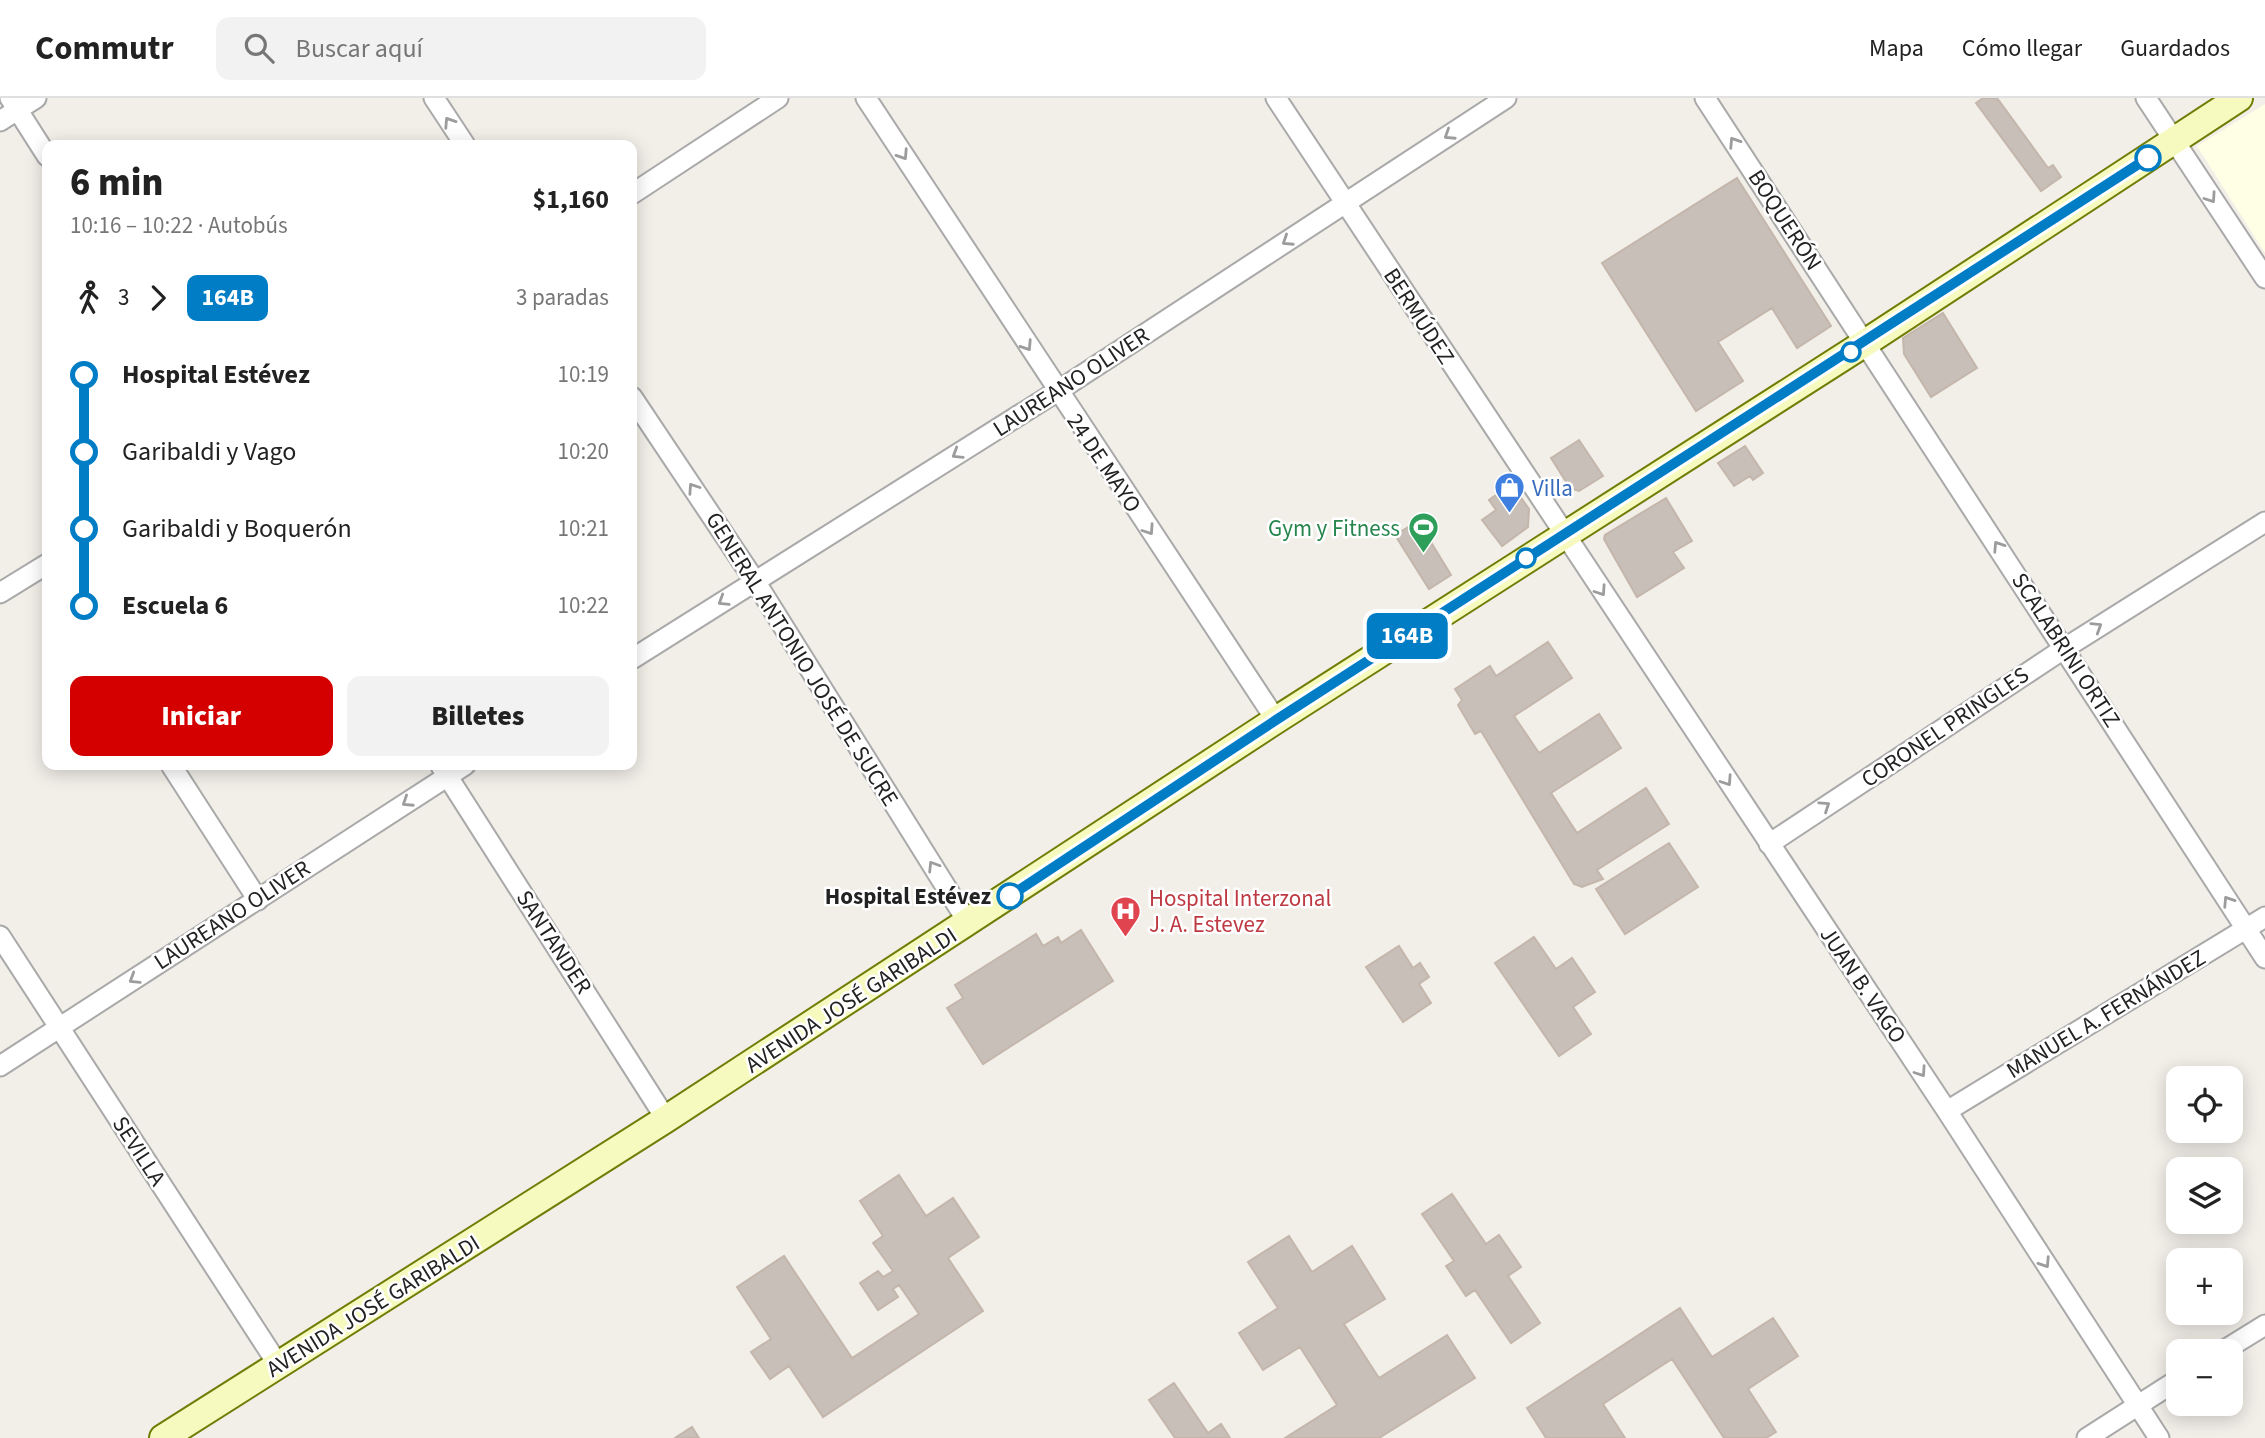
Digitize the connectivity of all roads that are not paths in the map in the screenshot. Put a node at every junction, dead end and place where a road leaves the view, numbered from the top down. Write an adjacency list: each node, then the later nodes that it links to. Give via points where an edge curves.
1 (36, 98): 10 (street)
2 (434, 98): 12 (street, one-way to 2)
3 (778, 98): 15 (street)
4 (866, 98): 19 (street, 24 DE MAYO, one-way to 19)
5 (1276, 98): 16 (street, BERMÚDEZ)
6 (1506, 98): 16 (street, LAUREANO OLIVER, one-way to 16)
7 (1705, 98): 18 (street, BOQUERÓN, one-way to 7)
8 (2146, 98): 13 (street)
9 (2239, 98): 13 (main road, AVENIDA JOSÉ GARIBALDI)
10 (14, 104): 11 (street); 14 (street)
11 (0, 121)
12 (462, 140)
13 (2174, 141): 17 (street, one-way to 17); 18 (main road, AVENIDA JOSÉ GARIBALDI)
14 (42, 148)
15 (637, 191)
16 (1344, 204): 19 (street, LAUREANO OLIVER, one-way to 19); 22 (street, BERMÚDEZ)
17 (2265, 278)
18 (1865, 343): 22 (main road, AVENIDA JOSÉ GARIBALDI); 26 (street, SCALABRINI ORTIZ, one-way to 18)
19 (1056, 392): 24 (street, LAUREANO OLIVER, one-way to 24); 28 (street, 24 DE MAYO, one-way to 28)
20 (637, 404): 24 (street, GENERAL ANTONIO JOSÉ DE SUCRE, one-way to 20)
21 (2265, 522): 26 (street, CORONEL PRINGLES, one-way to 21)
22 (1563, 535): 28 (main road, AVENIDA JOSÉ GARIBALDI); 31 (street, JUAN B. VAGO, one-way to 31)
23 (42, 569): 25 (street)
24 (755, 581): 27 (street, LAUREANO OLIVER, one-way to 27); 34 (street, GENERAL ANTONIO JOSÉ DE SUCRE, one-way to 24)
25 (0, 593)
26 (2065, 648): 31 (street, CORONEL PRINGLES, one-way to 26); 35 (street, SCALABRINI ORTIZ, one-way to 26)
27 (637, 656)
28 (1276, 720): 34 (main road, AVENIDA JOSÉ GARIBALDI)
29 (174, 770): 32 (street)
30 (444, 770): 32 (street, LAUREANO OLIVER, one-way to 32); 41 (street, SANTANDER)
31 (1769, 844): 40 (street, JUAN B. VAGO, one-way to 40)
32 (258, 900): 38 (street, LAUREANO OLIVER, one-way to 38)
33 (2265, 917): 35 (street, MANUEL A. FERNÁNDEZ)
34 (969, 923): 41 (main road, AVENIDA JOSÉ GARIBALDI)
35 (2246, 929): 37 (street, SCALABRINI ORTIZ); 40 (street, MANUEL A. FERNÁNDEZ)
36 (0, 936): 38 (street, SEVILLA)
37 (2265, 958)
38 (59, 1027): 39 (street, LAUREANO OLIVER); 44 (street, SEVILLA)
39 (0, 1066)
40 (1947, 1111): 46 (street, JUAN B. VAGO, one-way to 46)
41 (667, 1119): 44 (main road, AVENIDA JOSÉ GARIBALDI)
42 (2265, 1325): 43 (street)
43 (2242, 1339)
44 (279, 1366): 47 (main road, AVENIDA JOSÉ GARIBALDI)
45 (2166, 1387): 46 (street)
46 (2137, 1405): 48 (street); 49 (street, JUAN B. VAGO)
47 (163, 1438)
48 (2087, 1438)
49 (2159, 1438)

